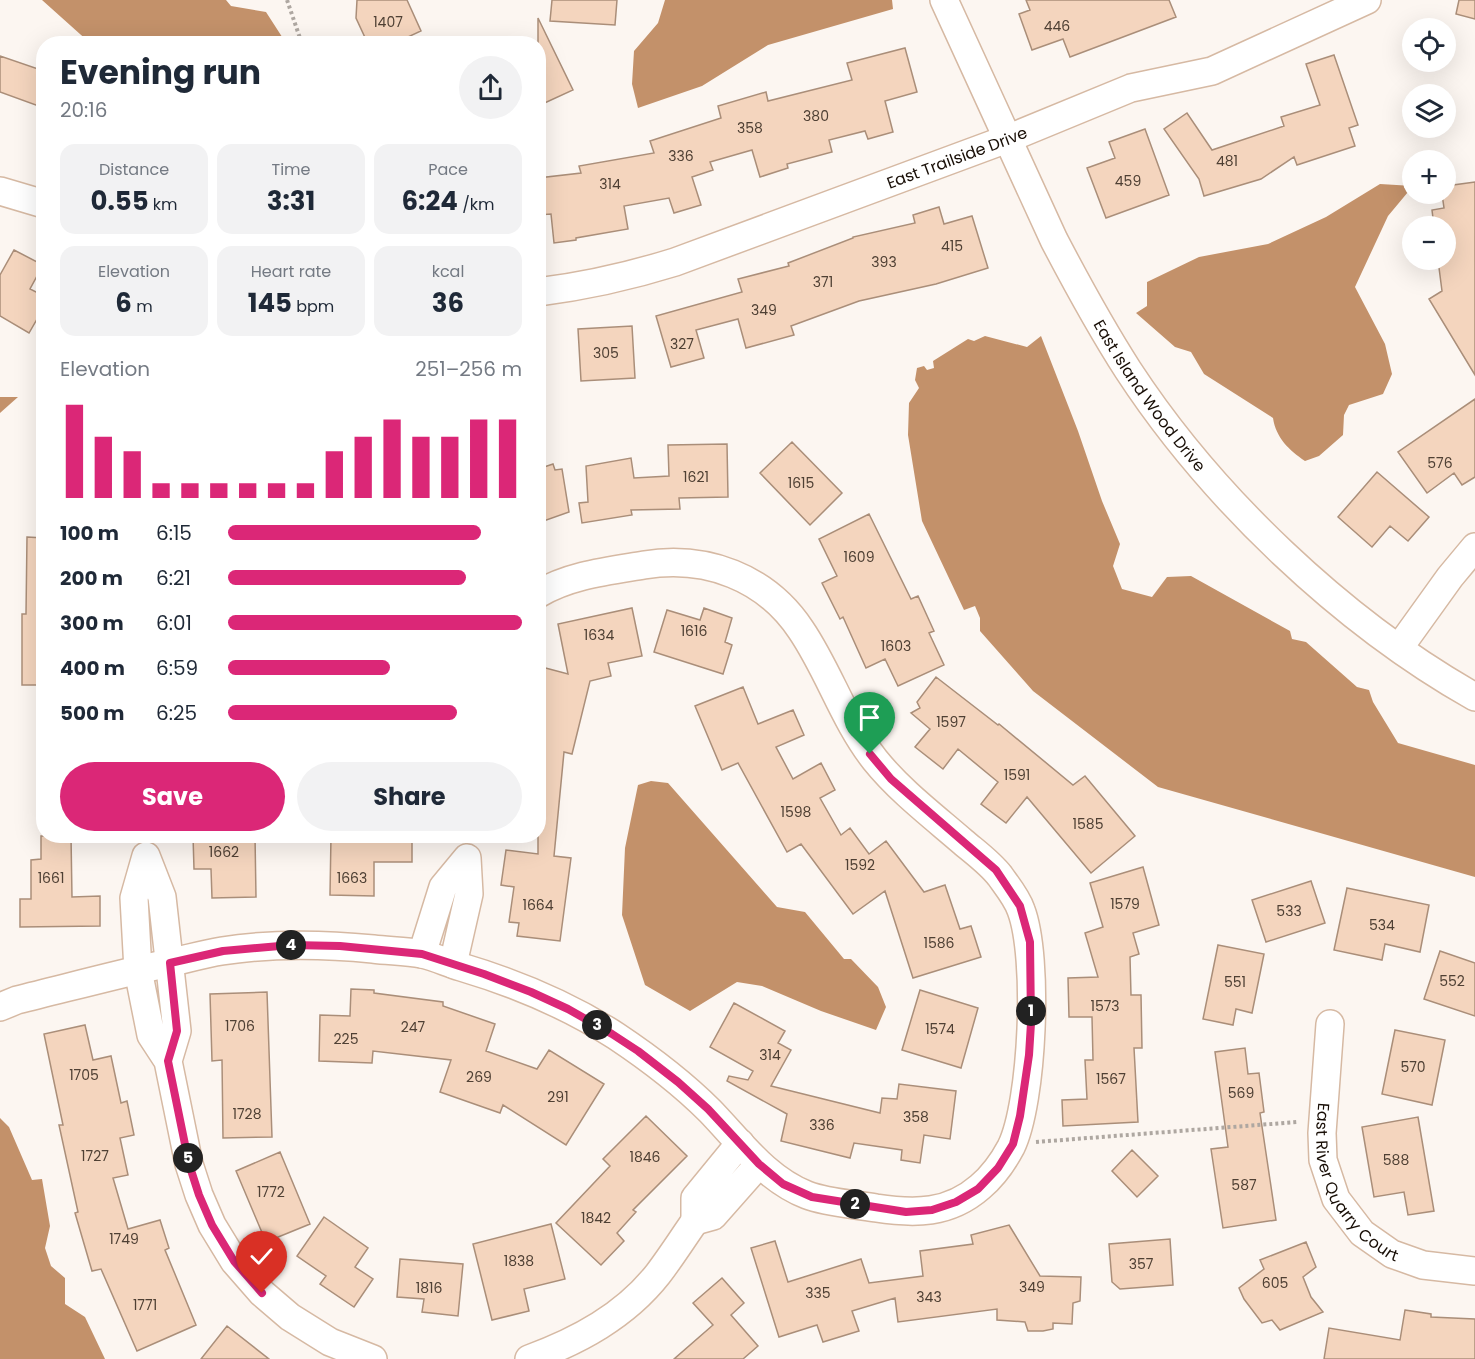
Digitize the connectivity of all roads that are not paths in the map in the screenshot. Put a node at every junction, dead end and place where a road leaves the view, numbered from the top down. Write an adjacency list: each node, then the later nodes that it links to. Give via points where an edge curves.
1 (944, 0): 3 (street, East Island Wood Drive)
2 (1367, 0): 3 (street, East Trailside Drive, via 1212,71 1131,88)
3 (1007, 139): 6 (street, East Trailside Drive, via 675,262 627,277); 9 (street, East Island Wood Drive, via 1089,307 1173,432 1274,544)
4 (0, 191): 5 (street)
5 (36, 202)
6 (546, 291)
7 (1475, 547): 9 (street)
8 (546, 589): 21 (street, via 587,574 654,563 687,562 719,567 749,580 772,597 800,628 870,754 891,779 996,870 1020,906 1030,942 1031,1023 1020,1116 1013,1144 978,1189 932,1210 906,1212 812,1197 783,1184)
9 (1399, 648): 10 (street, East Island Wood Drive)
10 (1475, 697)
11 (146, 846): 14 (street, via 162,897); 16 (street, via 134,898)
12 (466, 847): 13 (street, via 443,887); 15 (street, via 469,894)
13 (422, 954): 14 (street, via 291,945 223,951); 15 (street)
14 (170, 963): 16 (street); 19 (street, via 177,1031)
15 (453, 964): 20 (street, via 531,992 612,1034 678,1082)
16 (138, 970): 17 (street); 19 (street, via 151,1035)
17 (0, 1007)
18 (1330, 1024): 23 (street, East River Quarry Court, via 1322,1133 1323,1160 1336,1199 1362,1233 1392,1254 1423,1265)
19 (168, 1061): 24 (street, via 189,1164 212,1225 234,1261 262,1293)
20 (740, 1143): 21 (street); 22 (street, via 695,1198)
21 (759, 1164): 22 (street, via 713,1216)
22 (695, 1221): 26 (street, via 658,1275 622,1310 592,1332)
23 (1475, 1271)
24 (326, 1350): 25 (street)
25 (373, 1359)
26 (529, 1359)

